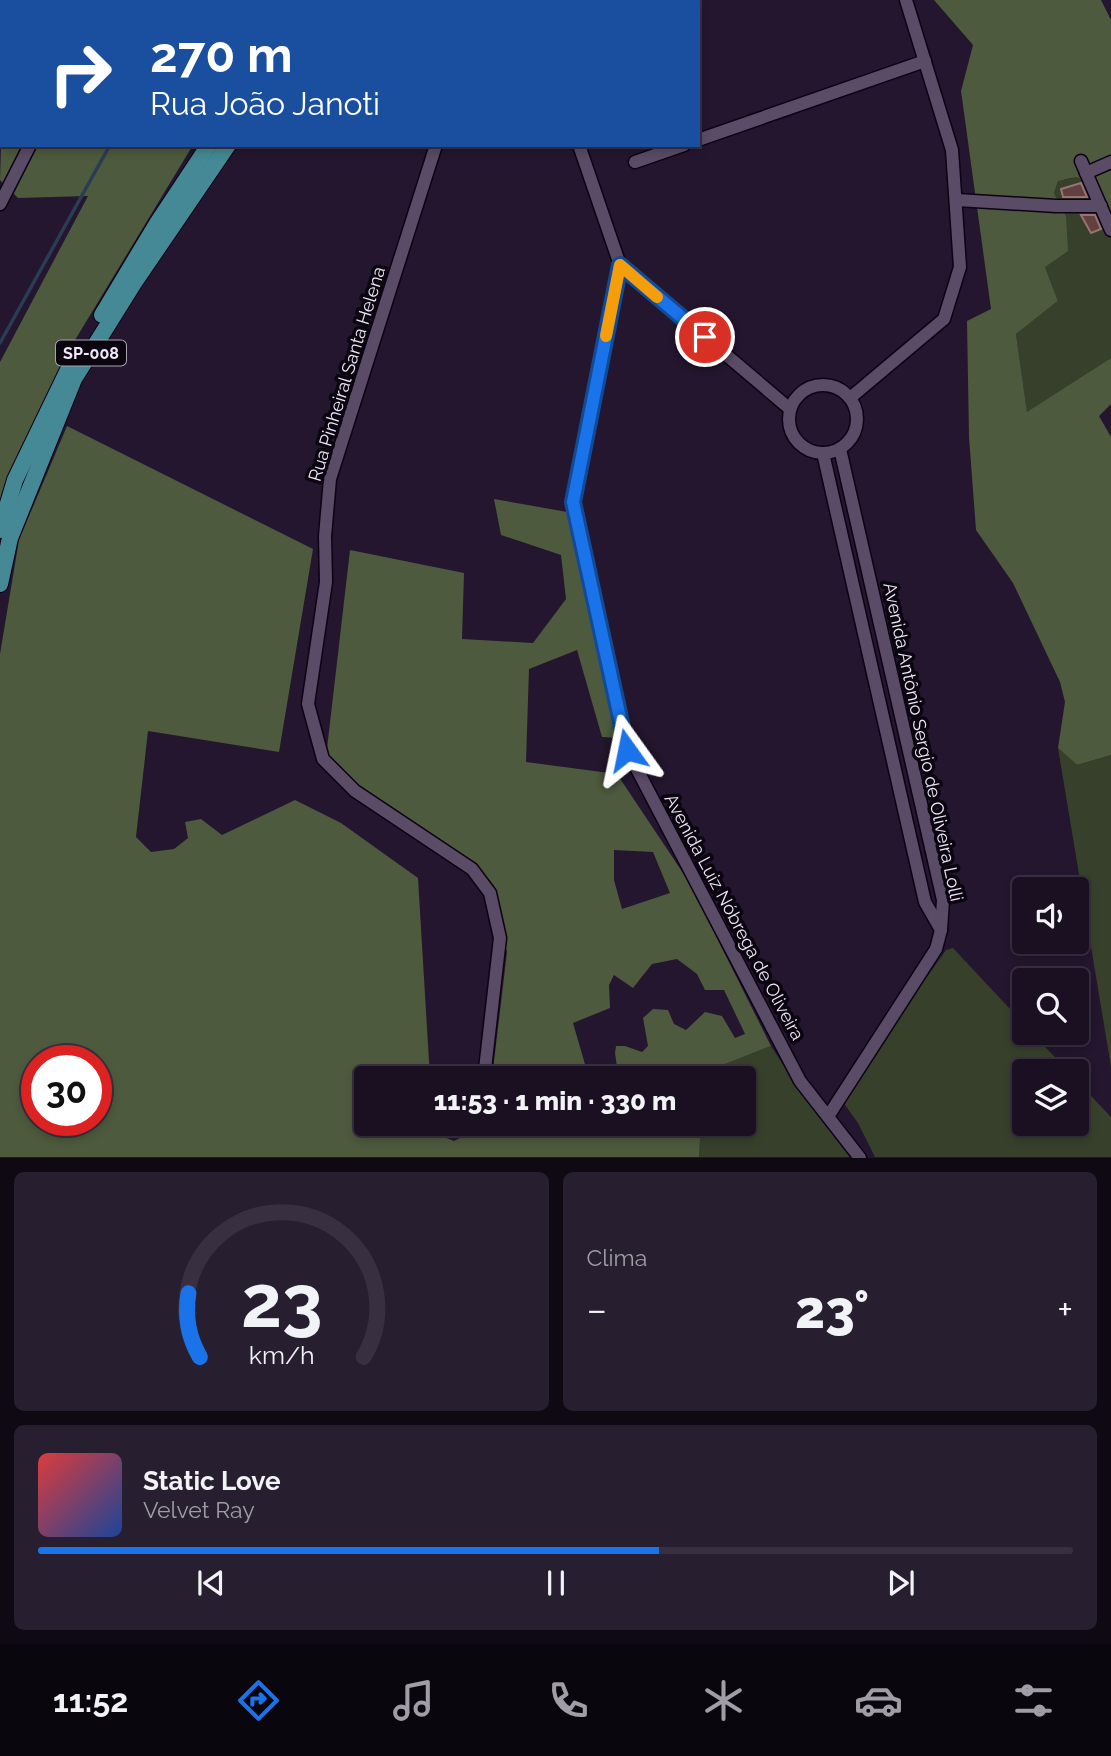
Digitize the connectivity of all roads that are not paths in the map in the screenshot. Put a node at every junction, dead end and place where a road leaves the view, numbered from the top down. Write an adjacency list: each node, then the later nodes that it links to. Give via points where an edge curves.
1 (906, 0): 2 (street)
2 (925, 61): 3 (street); 12 (street, via 952,150)
3 (700, 139)
4 (29, 147): 13 (street)
5 (208, 147): 21 (main road, SP-008, via 67,372 15,480)
6 (227, 147): 22 (main road, SP-008, via 74,380 10,538)
7 (435, 147): 24 (street, Rua Pinheiral Santa Helena, via 330,479 326,582 308,704 323,759 355,791 472,869 490,893 500,938)
8 (580, 147): 16 (street)
9 (678, 147): 10 (street)
10 (635, 162)
11 (1111, 162): 14 (street, via 1084,167)
12 (957, 200): 14 (street); 17 (street, via 960,267 944,319)
13 (0, 204)
14 (1101, 206): 15 (street)
15 (1111, 230)
16 (620, 265): 18 (street); 25 (street, Avenida Luiz Nóbrega de Oliveira, via 573,502 627,750 800,1081)
17 (850, 398): 18 (street, via 833,386 811,387); 19 (street, via 856,408 855,432)
18 (790, 409): 20 (street, via 790,430 796,441)
19 (840, 449): 20 (street); 23 (street, Avenida Antônio Sergio de Oliveira Lolli, via 943,900)
20 (822, 453): 23 (street, Avenida Antônio Sergio de Oliveira Lolli, via 926,902)
21 (0, 530)
22 (0, 584)
23 (941, 930): 25 (street, via 936,949)
24 (485, 1066)
25 (829, 1115): 26 (street, Avenida Luiz Nóbrega de Oliveira)
26 (860, 1157)

